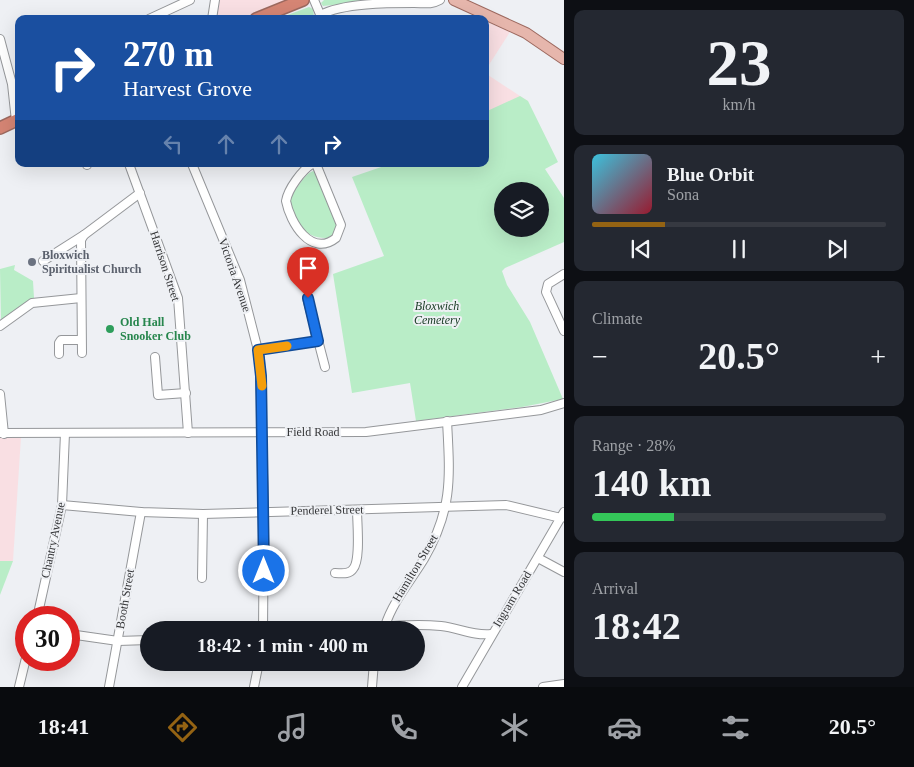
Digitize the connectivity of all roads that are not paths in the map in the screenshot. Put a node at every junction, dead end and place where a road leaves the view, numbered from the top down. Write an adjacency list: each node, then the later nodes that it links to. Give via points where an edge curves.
1 (190, 0): 8 (street)
2 (215, 0): 9 (street)
3 (303, 0): 10 (highway)
4 (314, 0): 11 (street)
5 (440, 0): 7 (street, via 433,4)
6 (454, 0): 13 (main road)
7 (417, 1): 12 (street, via 344,8)
8 (158, 15)
9 (213, 15)
10 (266, 15)
11 (321, 15)
12 (327, 15)
13 (488, 15)
14 (489, 16): 16 (main road, via 526,32)
15 (0, 39): 17 (street)
16 (564, 59)
17 (15, 79)
18 (15, 121): 19 (highway)
19 (0, 128)
20 (130, 167): 24 (street, Harrison Street)
21 (193, 167): 34 (street, Victoria Avenue, via 240,280)
22 (310, 167): 23 (street, via 289,193 287,206 298,232 310,240 326,243 336,238 341,225)
23 (315, 167)
24 (140, 193): 25 (street); 39 (street, Harrison Street, via 178,298)
25 (84, 235): 26 (street); 28 (street, via 81,245)
26 (43, 261)
27 (564, 274): 31 (street, via 548,284 546,292)
28 (81, 298): 30 (street, via 32,303); 32 (street)
29 (308, 298): 33 (street)
30 (0, 326)
31 (564, 330)
32 (81, 340): 35 (street); 36 (street, via 61,340)
33 (318, 341): 34 (street); 38 (street)
34 (258, 350): 44 (street, Victoria Avenue)
35 (82, 353)
36 (59, 354)
37 (155, 356): 39 (street, via 158,395)
38 (325, 367)
39 (186, 392): 46 (street, Harrison Street)
40 (0, 394): 45 (street)
41 (564, 403): 42 (street, Field Road, via 541,410)
42 (447, 421): 44 (street, Field Road, via 366,432); 48 (street, Hamilton Street)
43 (65, 432): 45 (street, Field Road); 46 (street, Field Road); 47 (street, Chantry Avenue)
44 (263, 432): 46 (street, Field Road); 50 (street, Victoria Avenue)
45 (2, 433)
46 (188, 433)
47 (62, 505): 51 (street, Penderel Street); 58 (street, Chantry Avenue)
48 (447, 506): 49 (street, Penderel Street); 53 (street, Penderel Street, via 506,505); 60 (street, Hamilton Street, via 424,559)
49 (357, 510): 50 (street, Penderel Street); 56 (street, via 357,560 353,570 347,574)
50 (264, 511): 52 (street, Penderel Street); 59 (street, Victoria Avenue)
51 (141, 512): 52 (street, Penderel Street); 65 (street, Booth Street)
52 (203, 514): 57 (street)
53 (562, 515): 54 (street, Ingram Road)
54 (538, 558): 55 (street); 62 (street, Ingram Road)
55 (564, 572)
56 (335, 573)
57 (202, 578)
58 (40, 606)
59 (263, 621)
60 (384, 621)
61 (425, 627): 62 (street)
62 (491, 634): 74 (street, Ingram Road)
63 (80, 636): 65 (street)
64 (140, 640): 65 (street)
65 (118, 641): 71 (street, Booth Street)
66 (23, 671): 70 (street)
67 (257, 671): 72 (street)
68 (373, 671): 73 (street)
69 (564, 684): 75 (street)
70 (19, 687)
71 (109, 687)
72 (254, 687)
73 (372, 687)
74 (462, 687)
75 (543, 687)

